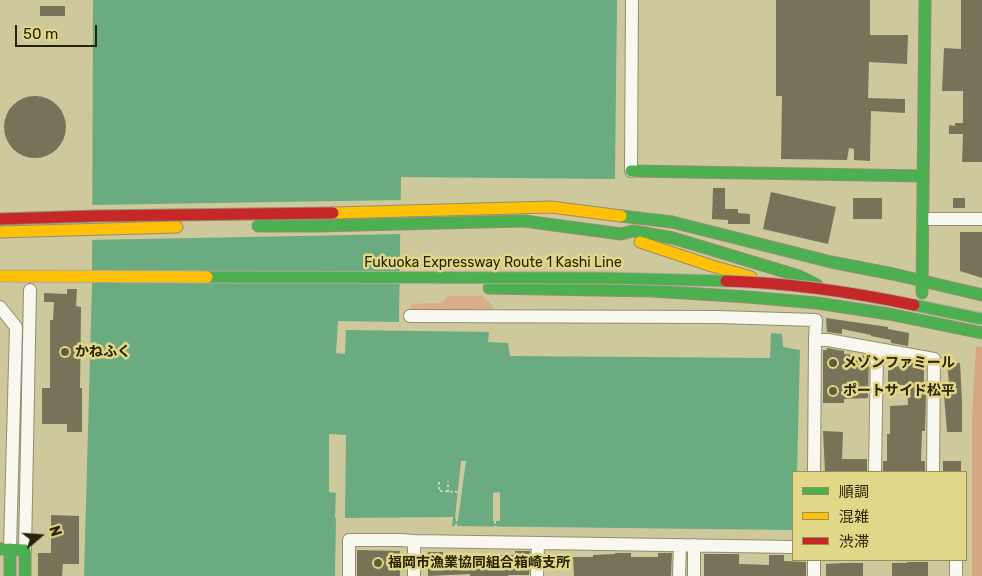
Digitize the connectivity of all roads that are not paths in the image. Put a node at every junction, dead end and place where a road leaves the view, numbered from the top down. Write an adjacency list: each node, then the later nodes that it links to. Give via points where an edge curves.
1 (632, 0): 3 (street)
2 (925, 0): 4 (main road)
3 (631, 171): 4 (main road)
4 (923, 176): 5 (main road)
5 (923, 218): 7 (street); 15 (main road)
6 (0, 219): 15 (main road, via 368,214 552,207 672,222)
7 (982, 219)
8 (247, 226): 18 (main road, via 524,220 621,234 633,232 691,243 799,276 828,290)
9 (184, 227): 10 (main road)
10 (0, 232)
11 (604, 267): 13 (main road, Fukuoka Expressway Route 1 Kashi Line, bridge)
12 (653, 268): 20 (main road, via 821,280)
13 (0, 274): 14 (main road, Fukuoka Expressway Route 1 Kashi Line, bridge)
14 (428, 277): 23 (main road, Fukuoka Expressway Route 1 Kashi Line, bridge, via 750,282 892,300); 24 (main road, bridge, via 475,288 652,292 817,303)
15 (922, 281): 17 (main road); 18 (main road)
16 (30, 290): 36 (street)
17 (982, 295)
18 (922, 303): 21 (main road)
19 (0, 307): 35 (street, via 16,327)
20 (982, 308)
21 (982, 315)
22 (410, 316): 25 (street, via 816,320)
23 (982, 319)
24 (982, 333)
25 (814, 340): 26 (street); 27 (street)
26 (877, 349): 28 (street); 29 (street, via 934,359)
27 (814, 471)
28 (875, 471)
29 (933, 471)
30 (414, 541): 31 (street); 41 (street, via 349,540); 42 (street)
31 (538, 543): 32 (street); 43 (street)
32 (680, 545): 33 (street); 44 (street)
33 (694, 545): 34 (street); 45 (street)
34 (792, 547)
35 (5, 549): 36 (main road); 39 (main road)
36 (25, 550): 40 (main road)
37 (814, 561): 46 (street)
38 (956, 561): 47 (street)
39 (10, 576)
40 (25, 576)
41 (349, 576)
42 (414, 576)
43 (537, 576)
44 (679, 576)
45 (694, 576)
46 (814, 576)
47 (956, 576)

